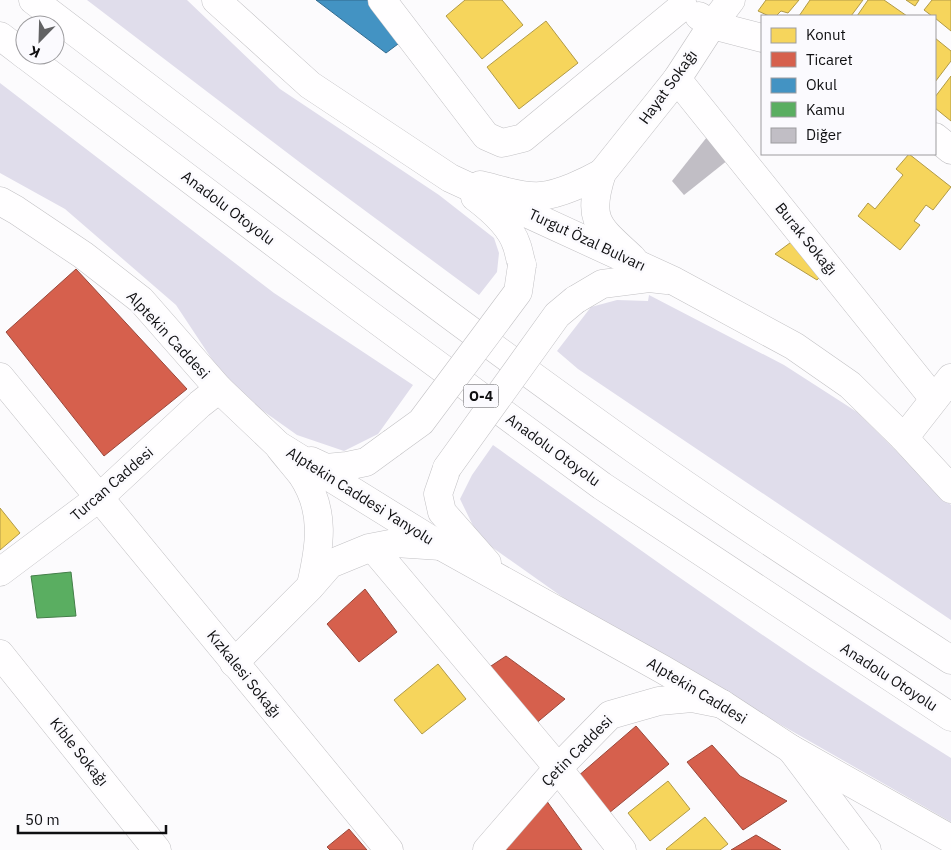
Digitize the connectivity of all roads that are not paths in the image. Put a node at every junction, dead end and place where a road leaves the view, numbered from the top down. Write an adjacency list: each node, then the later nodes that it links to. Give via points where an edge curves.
1 (33, 0): 33 (main road, via 383,266 633,448 730,516)
2 (216, 0): 15 (main road, Turgut Özal Bulvarı, via 310,84)
3 (382, 0): 5 (main road, via 486,136 502,143 523,138)
4 (731, 0): 6 (main road, Hayat Sokağı)
5 (676, 3): 6 (main road)
6 (712, 25): 8 (main road); 11 (main road, Hayat Sokağı)
7 (0, 36): 9 (main road, Anadolu Otoyolu / O-4)
8 (761, 38)
9 (15, 47)
10 (38, 65): 36 (main road, Anadolu Otoyolu / O-4, via 602,486)
11 (677, 79): 14 (main road, Hayat Sokağı); 22 (main road, Burak Sokağı)
12 (936, 138): 13 (main road)
13 (951, 150)
14 (602, 173): 15 (main road, via 584,184 541,196); 17 (main road, via 594,209 596,220 602,231)
15 (450, 178): 17 (main road, Turgut Özal Bulvarı); 24 (main road, bridge, via 490,208 508,228 518,246 522,265 518,292 421,422 366,462 326,468)
16 (0, 201): 21 (main road, Alptekin Caddesi, via 83,255 141,300)
17 (638, 264): 18 (main road, Turgut Özal Bulvarı)
18 (674, 281): 23 (main road, Turgut Özal Bulvarı, via 794,346 850,385); 30 (main road, bridge, via 649,278 602,284 575,300 557,315 447,468 438,494 442,512)
19 (0, 377): 26 (main road, Kızkalesi Sokağı)
20 (951, 378): 22 (main road)
21 (219, 389): 24 (main road, Alptekin Caddesi); 26 (main road, Turcan Caddesi)
22 (934, 399): 23 (main road)
23 (904, 438): 25 (main road, Turgut Özal Bulvarı)
24 (278, 445): 27 (main road, Alptekin Caddesi Yanyolu); 31 (main road, via 303,476 315,502 320,531)
25 (951, 489)
26 (100, 498): 29 (main road, Turcan Caddesi); 34 (main road, Kızkalesi Sokağı)
27 (441, 546): 28 (main road, via 395,544); 30 (main road, Alptekin Caddesi)
28 (372, 548): 31 (main road, via 330,564); 38 (main road)
29 (0, 572)
30 (501, 578): 35 (main road, Alptekin Caddesi)
31 (310, 586): 34 (main road)
32 (0, 654): 40 (main road, Kible Sokağı)
33 (951, 660)
34 (234, 663): 41 (main road, Kızkalesi Sokağı)
35 (722, 704): 37 (main road, Alptekin Caddesi); 38 (main road, Çetin Caddesi, via 692,698 659,701 610,715)
36 (951, 717)
37 (791, 749): 39 (main road, Alptekin Caddesi); 44 (main road)
38 (558, 768): 42 (main road, Çetin Caddesi); 43 (main road)
39 (951, 839)
40 (157, 850)
41 (389, 850)
42 (487, 850)
43 (622, 850)
44 (867, 850)

